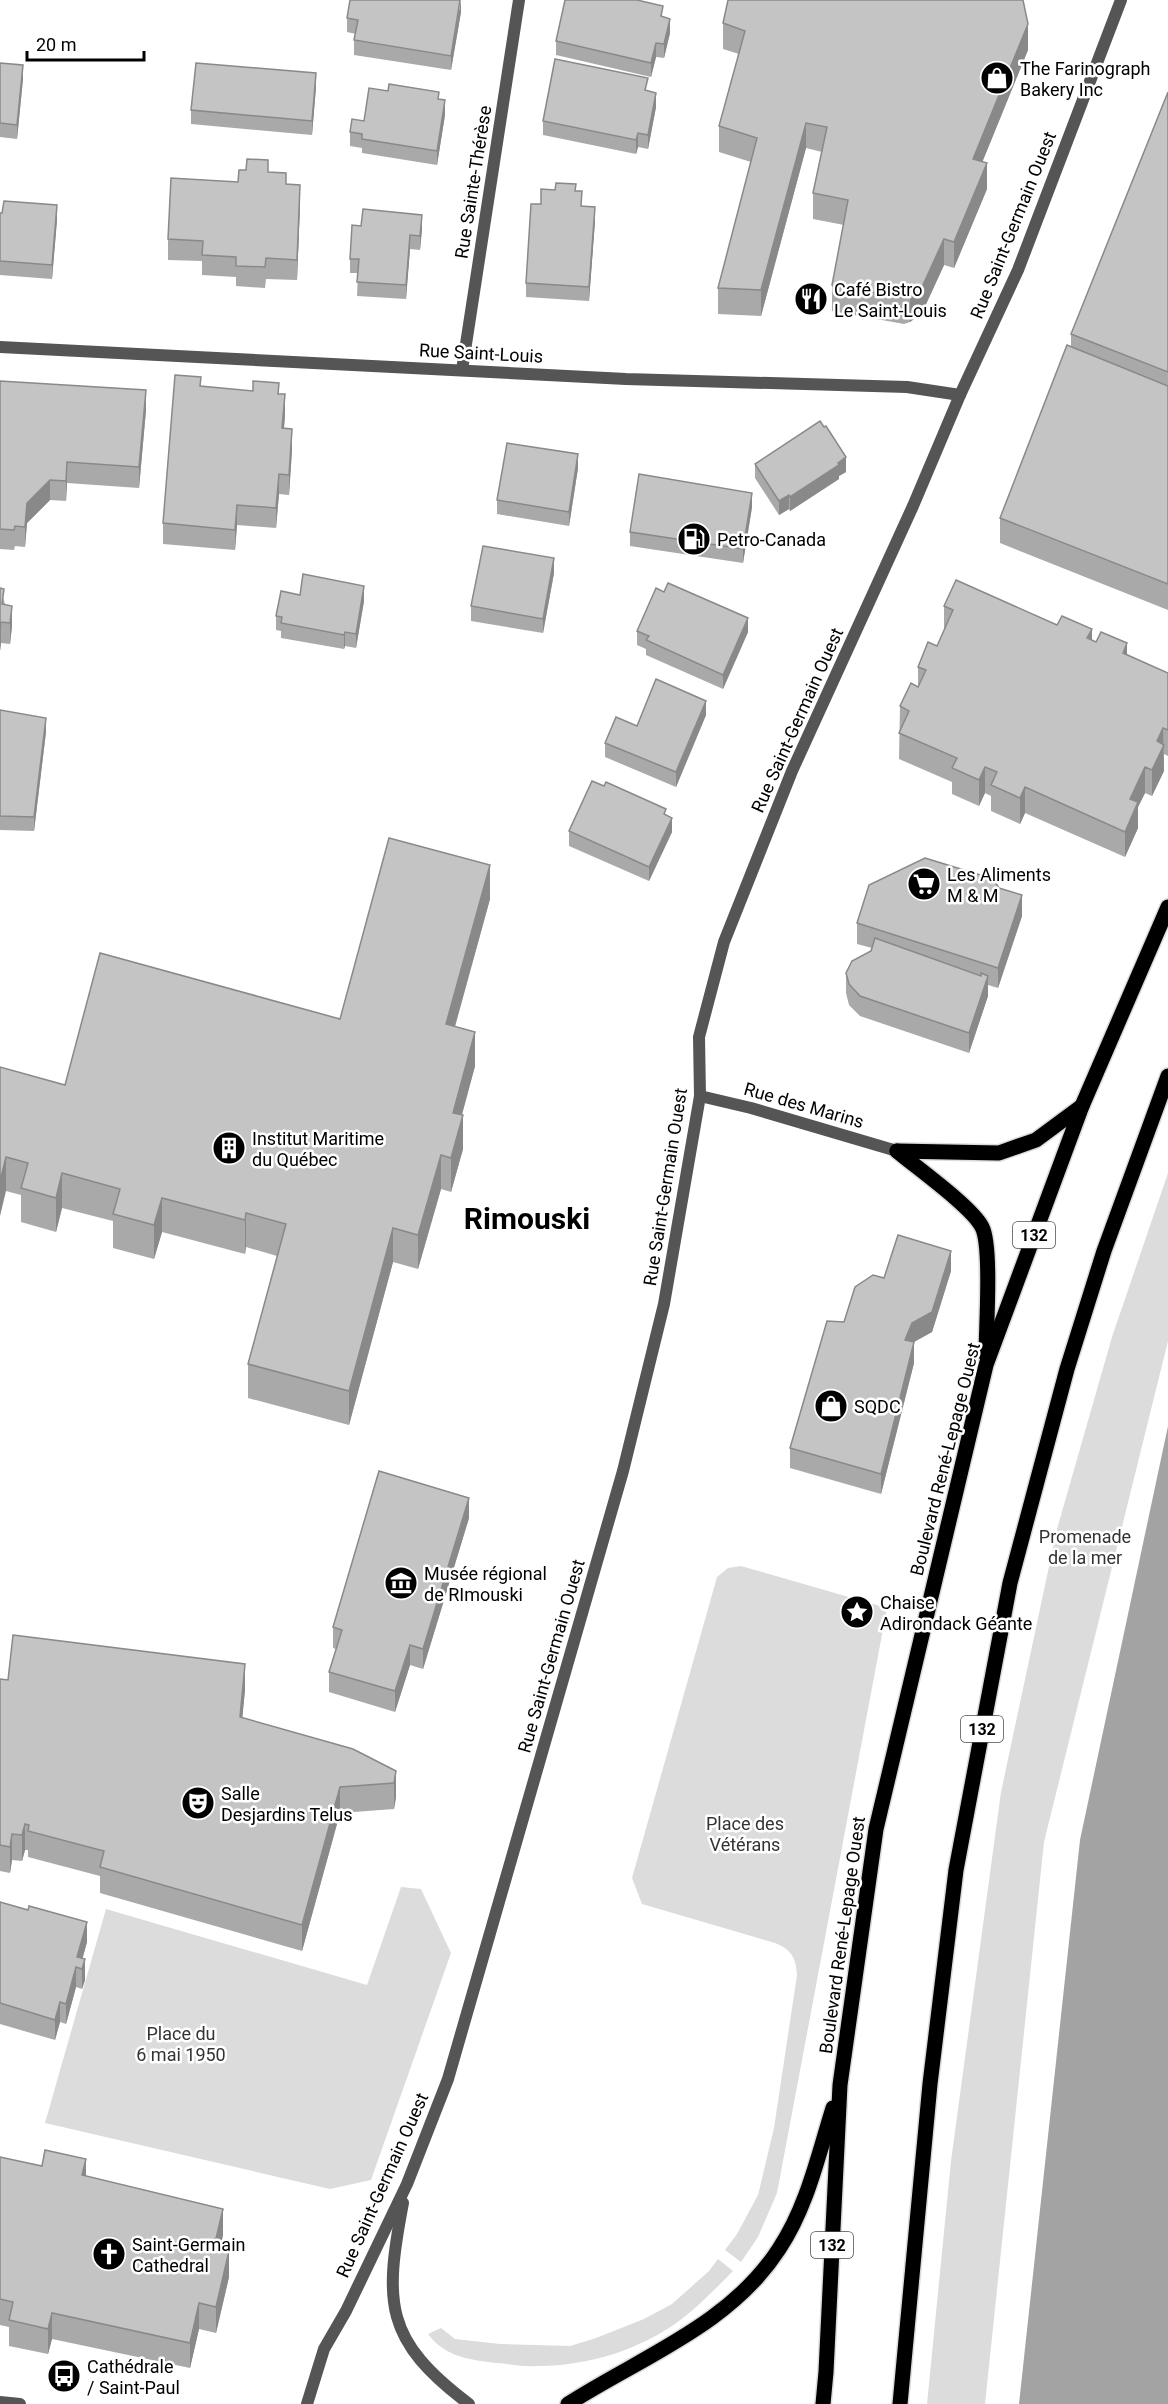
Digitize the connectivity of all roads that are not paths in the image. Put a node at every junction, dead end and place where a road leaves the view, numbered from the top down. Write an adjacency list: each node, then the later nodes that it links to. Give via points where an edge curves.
1 (519, 0): 4 (street, Rue Sainte-Thérèse)
2 (1121, 0): 5 (street, Rue Saint-Germain Ouest, via 1018,270)
3 (0, 347): 4 (street, Rue Saint-Louis)
4 (462, 370): 5 (street, Rue Saint-Louis, via 907,387)
5 (960, 395): 8 (street, Rue Saint-Germain Ouest, via 792,771 724,942 699,1037)
6 (1168, 907): 9 (main road, Boulevard René-Lepage Ouest / 132)
7 (1168, 1076): 20 (main road, 132, via 1104,1251 1070,1358 1010,1583 956,1870 930,2084)
8 (700, 1096): 10 (street, Rue des Marins); 13 (street, Rue Saint-Germain Ouest, via 664,1304 623,1472 448,2079)
9 (1082, 1106): 10 (main road, via 1036,1140 999,1153); 11 (main road, Boulevard René-Lepage Ouest / 132)
10 (897, 1151): 11 (main road, via 982,1227 987,1248)
11 (986, 1365): 12 (main road, Boulevard René-Lepage Ouest / 132, via 876,1829)
12 (840, 2085): 18 (main road, via 807,2192 781,2247 762,2273 722,2312); 19 (main road, Boulevard René-Lepage Ouest / 132)
13 (407, 2184): 16 (street, Rue Saint-Germain Ouest, via 324,2349); 17 (street, via 393,2256 391,2290 397,2316 416,2357)
14 (0, 2402): 15 (street)
15 (20, 2404)
16 (307, 2404)
17 (469, 2404)
18 (568, 2404)
19 (823, 2404)
20 (900, 2404)

